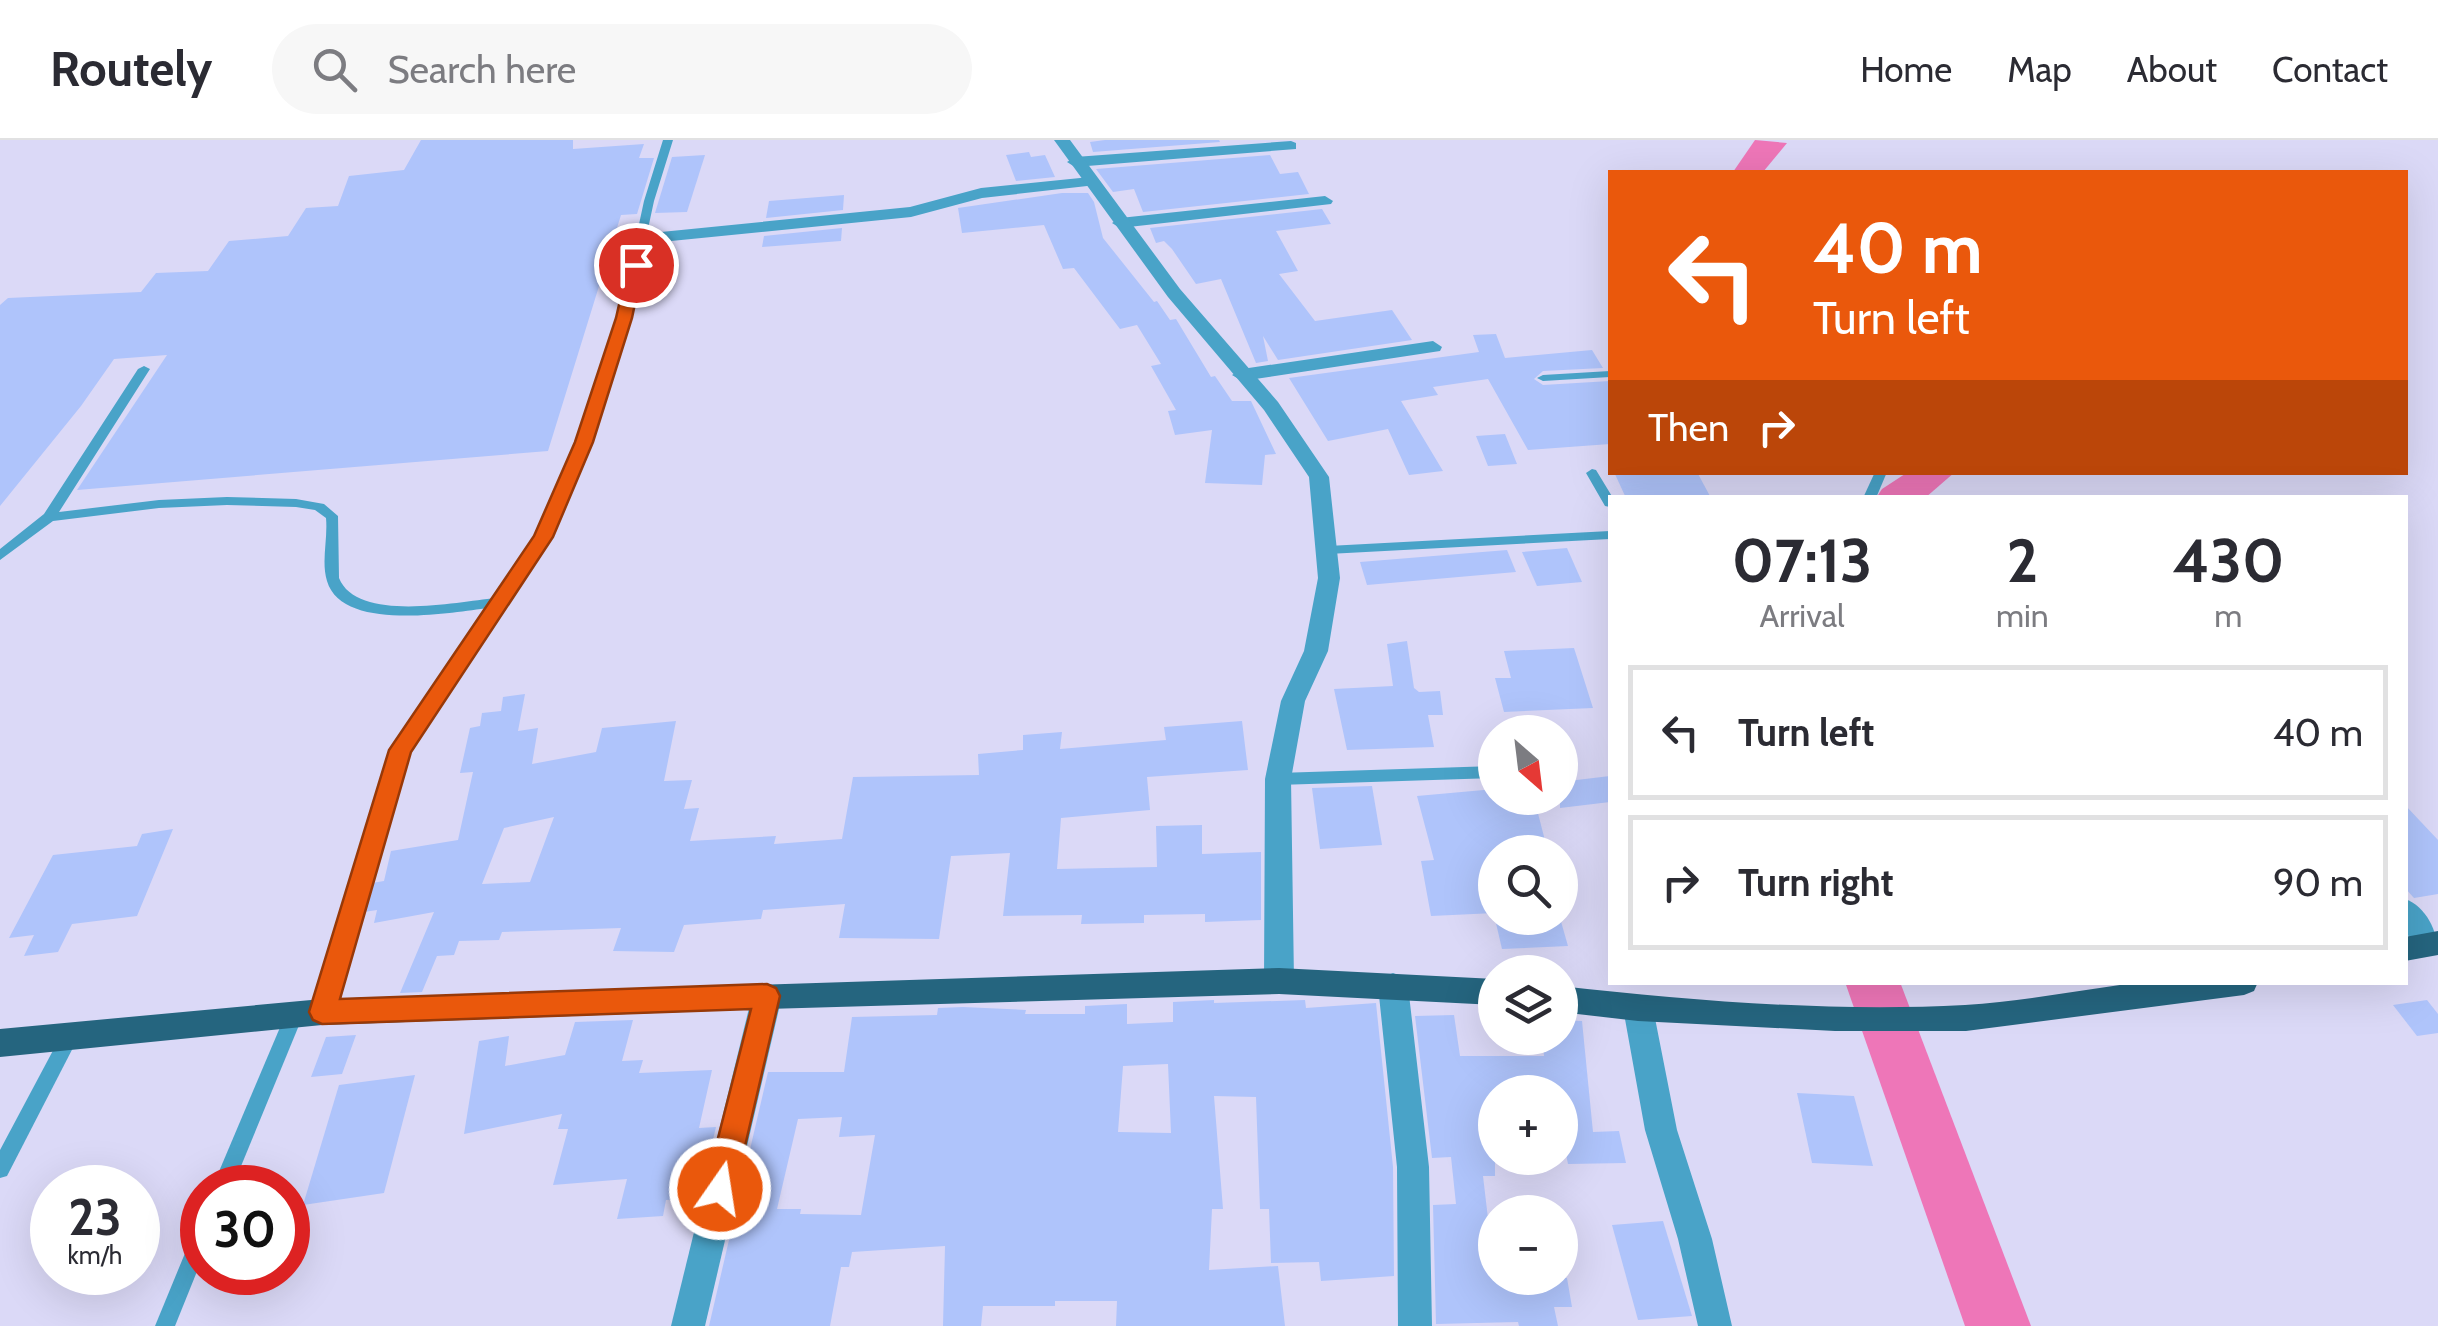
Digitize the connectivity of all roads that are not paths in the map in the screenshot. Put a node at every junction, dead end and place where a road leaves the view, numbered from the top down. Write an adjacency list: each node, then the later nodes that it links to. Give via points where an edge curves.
1 (668, 140): 8 (lane)
2 (1062, 140): 4 (street)
3 (1291, 146): 4 (street)
4 (1075, 162): 5 (street)
5 (1090, 182): 7 (street); 8 (street, via 982,193 880,216)
6 (1325, 201): 7 (street)
7 (1120, 223): 11 (street)
8 (641, 239): 20 (lane, via 584,442 543,537)
9 (1433, 347): 11 (street)
10 (144, 369): 16 (lane)
11 (1242, 374): 18 (street, via 1319,477)
12 (1608, 374): 13 (lane)
13 (1543, 378)
14 (1592, 473): 15 (lane)
15 (1608, 499)
16 (49, 516): 19 (lane); 20 (lane, via 227,501 319,507 332,516 336,590 356,605 377,612)
17 (1608, 535): 18 (lane)
18 (1328, 550): 22 (street, via 1325,613 1293,701)
19 (0, 556)
20 (500, 602): 32 (lane, via 400,750)
21 (1478, 773): 22 (lane)
22 (1278, 780): 25 (street)
23 (2408, 917): 24 (street)
24 (2424, 945)
25 (1279, 981): 27 (main road); 29 (main road)
26 (2221, 985): 31 (main road, via 1966,1018)
27 (1393, 986): 28 (main road); 41 (street, via 1413,1168)
28 (1478, 991)
29 (767, 996): 32 (main road); 40 (street)
30 (1578, 1001): 31 (main road)
31 (1638, 1008): 42 (street, via 1660,1130)
32 (322, 1012): 33 (main road)
33 (293, 1018): 34 (main road); 36 (lane)
34 (71, 1034): 35 (main road); 37 (lane)
35 (0, 1043)
36 (232, 1165)
37 (0, 1170)
38 (180, 1290): 39 (lane)
39 (165, 1326)
40 (688, 1326)
41 (1416, 1326)
42 (1715, 1326)

